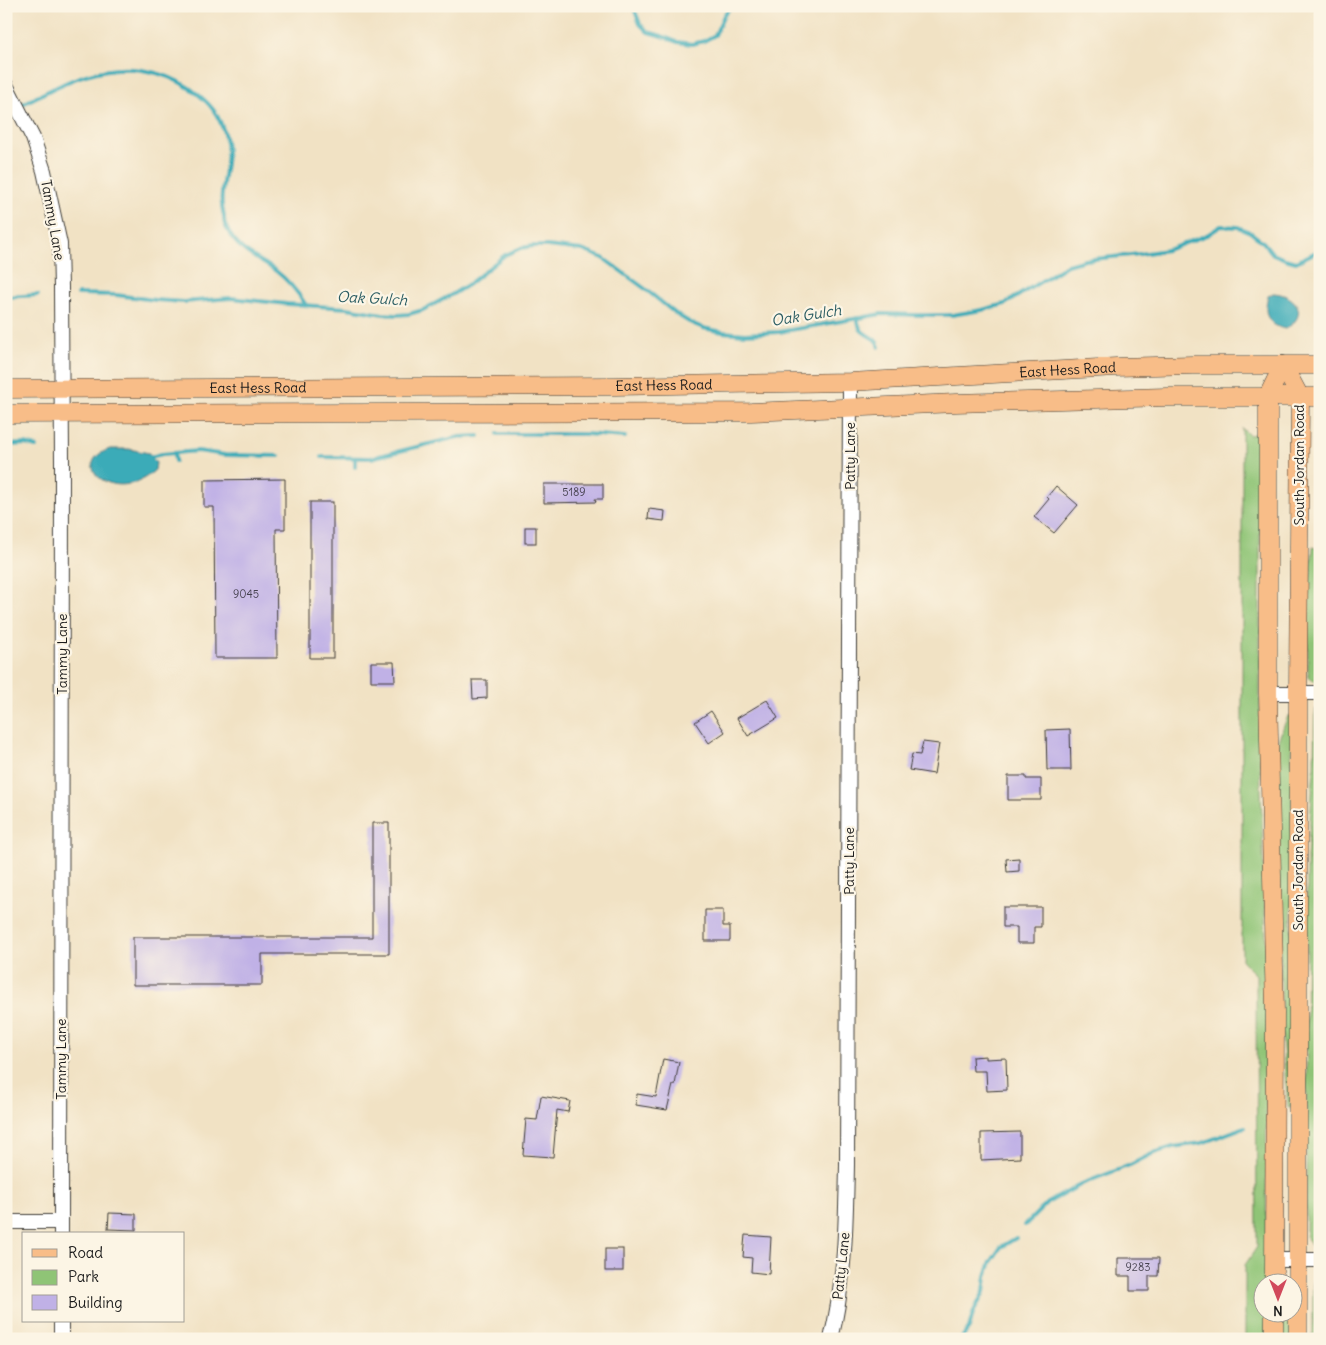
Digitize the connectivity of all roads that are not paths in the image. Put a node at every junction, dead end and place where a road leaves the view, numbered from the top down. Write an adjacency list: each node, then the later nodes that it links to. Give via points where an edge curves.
1 (6, 84): 5 (street, Tammy Lane, via 33,138 44,170 60,244)
2 (1283, 365): 3 (main road, East Hess Road); 4 (main road, East Hess Road, via 1116,367); 7 (main road, South Jordan Road); 8 (main road, South Jordan Road)
3 (1320, 365)
4 (850, 382): 5 (main road, East Hess Road); 10 (street, Patty Lane)
5 (61, 388): 6 (main road, East Hess Road); 12 (street, Tammy Lane)
6 (6, 389)
7 (1268, 396): 8 (main road, East Hess Road); 10 (main road, East Hess Road); 13 (main road, South Jordan Road)
8 (1300, 397): 9 (main road, East Hess Road); 14 (main road, South Jordan Road)
9 (1320, 397)
10 (850, 408): 12 (main road, East Hess Road, via 662,412); 25 (street, Patty Lane, via 847,1166 842,1273)
11 (6, 414): 12 (main road, East Hess Road)
12 (61, 414): 17 (street, Tammy Lane)
13 (1268, 693): 14 (street); 18 (main road, South Jordan Road, via 1275,1013)
14 (1298, 693): 15 (street); 19 (main road, South Jordan Road)
15 (1320, 693)
16 (6, 1222): 17 (street)
17 (61, 1228)
18 (1274, 1260): 19 (street); 21 (main road, South Jordan Road)
19 (1299, 1260): 20 (street); 27 (main road, South Jordan Road)
20 (1320, 1260)
21 (1274, 1272)
22 (61, 1322): 24 (street)
23 (1274, 1322): 26 (main road)
24 (61, 1339)
25 (831, 1339)
26 (1274, 1339)
27 (1298, 1339)

